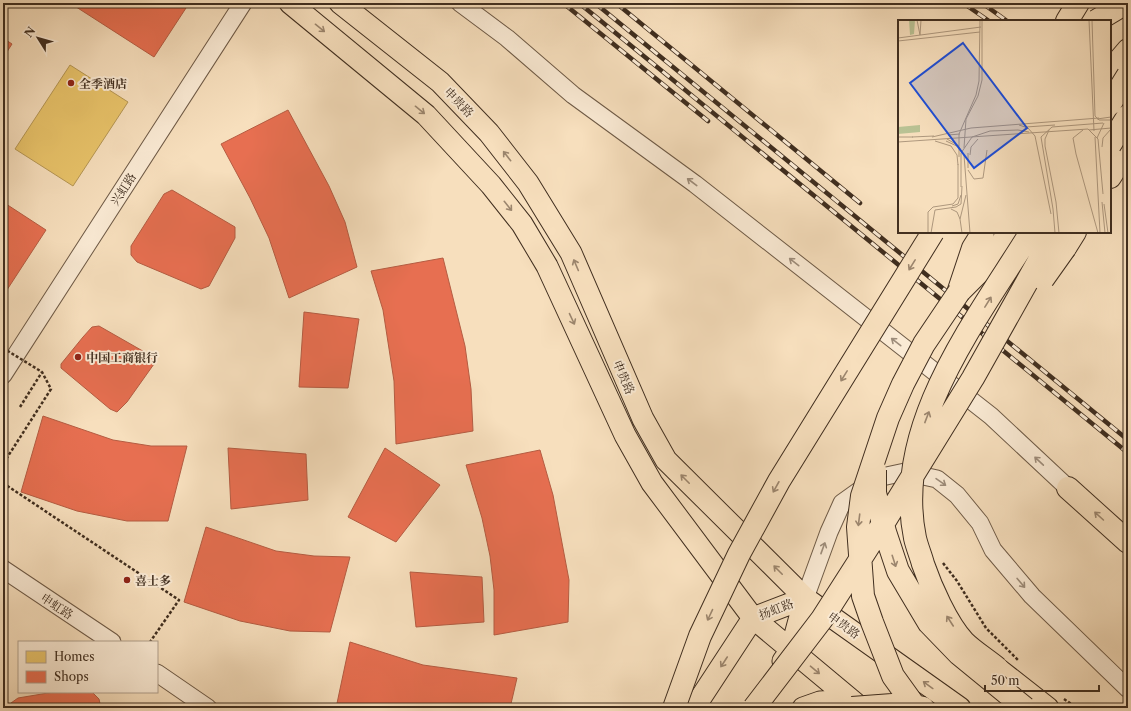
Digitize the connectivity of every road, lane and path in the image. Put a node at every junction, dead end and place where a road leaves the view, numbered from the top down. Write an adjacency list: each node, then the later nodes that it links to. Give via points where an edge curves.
1 (243, 3): 27 (street, 兴虹路)
2 (290, 3): 37 (main road, 申贵路, one-way to 37, via 426,115 491,185 522,224 548,266 625,435 652,483)
3 (340, 3): 36 (main road, 申贵路, one-way to 3, via 666,460 643,420 571,253 528,183 489,133 440,82)
4 (460, 3): 33 (street, one-way to 4, via 991,416 695,184 573,95 507,38)
5 (1078, 3): 7 (highway)
6 (1125, 3): 8 (highway, bridge); 9 (highway)
7 (1068, 20)
8 (1098, 20)
9 (1111, 25)
10 (1128, 50): 11 (highway)
11 (1111, 71)
12 (1128, 75): 13 (highway, bridge)
13 (1111, 102)
14 (1128, 116): 15 (highway, bridge)
15 (1111, 143)
16 (1128, 149): 17 (highway)
17 (1111, 175)
18 (932, 233): 46 (highway, one-way to 46, bridge, via 779,481 739,554 700,636)
19 (982, 233): 24 (highway, via 973,248)
20 (1008, 233): 24 (highway, via 990,261)
21 (1030, 233): 41 (highway, one-way to 21, bridge, via 964,641 940,605 928,579 915,538 911,503 915,460 925,419 950,362)
22 (1054, 233): 28 (highway, bridge)
23 (1074, 233): 28 (highway, bridge)
24 (959, 292): 30 (highway, bridge, via 924,344 903,384)
25 (3, 348): 26 (path, bridge)
26 (42, 372): 29 (path); 31 (path, bridge, via 51,389)
27 (3, 375)
28 (974, 378): 48 (highway, bridge, via 822,619)
29 (20, 407)
30 (874, 455): 50 (highway, one-way to 50, bridge, via 862,496 858,527 863,596 893,676); 53 (highway, one-way to 53, bridge, via 875,493 898,571 929,623 960,654)
31 (3, 464)
32 (3, 483): 39 (path, via 179,600)
33 (1068, 488): 34 (highway, one-way to 33)
34 (1128, 542)
35 (3, 569): 38 (street, 申虹路)
36 (805, 598): 37 (main road, 扬虹路); 40 (main road, 扬虹路); 43 (street, one-way to 43, via 842,503 877,478 905,472 937,479 957,495 975,517 993,550 1032,596); 52 (main road, 申贵路, one-way to 36)
37 (753, 618): 40 (main road, 申贵路); 47 (main road, 扬虹路, one-way to 47)
38 (111, 641)
39 (151, 641)
40 (791, 650): 44 (main road, 申贵路, one-way to 44); 48 (main road, 扬虹路)
41 (997, 668): 54 (main road)
42 (158, 674): 45 (street)
43 (1128, 689)
44 (854, 705): 49 (main road, via 820,702); 51 (highway, bridge, via 906,704)
45 (208, 708)
46 (674, 708)
47 (694, 708)
48 (752, 708)
49 (803, 708)
50 (916, 708)
51 (923, 708)
52 (960, 708)
53 (1024, 708)
54 (1048, 708)

